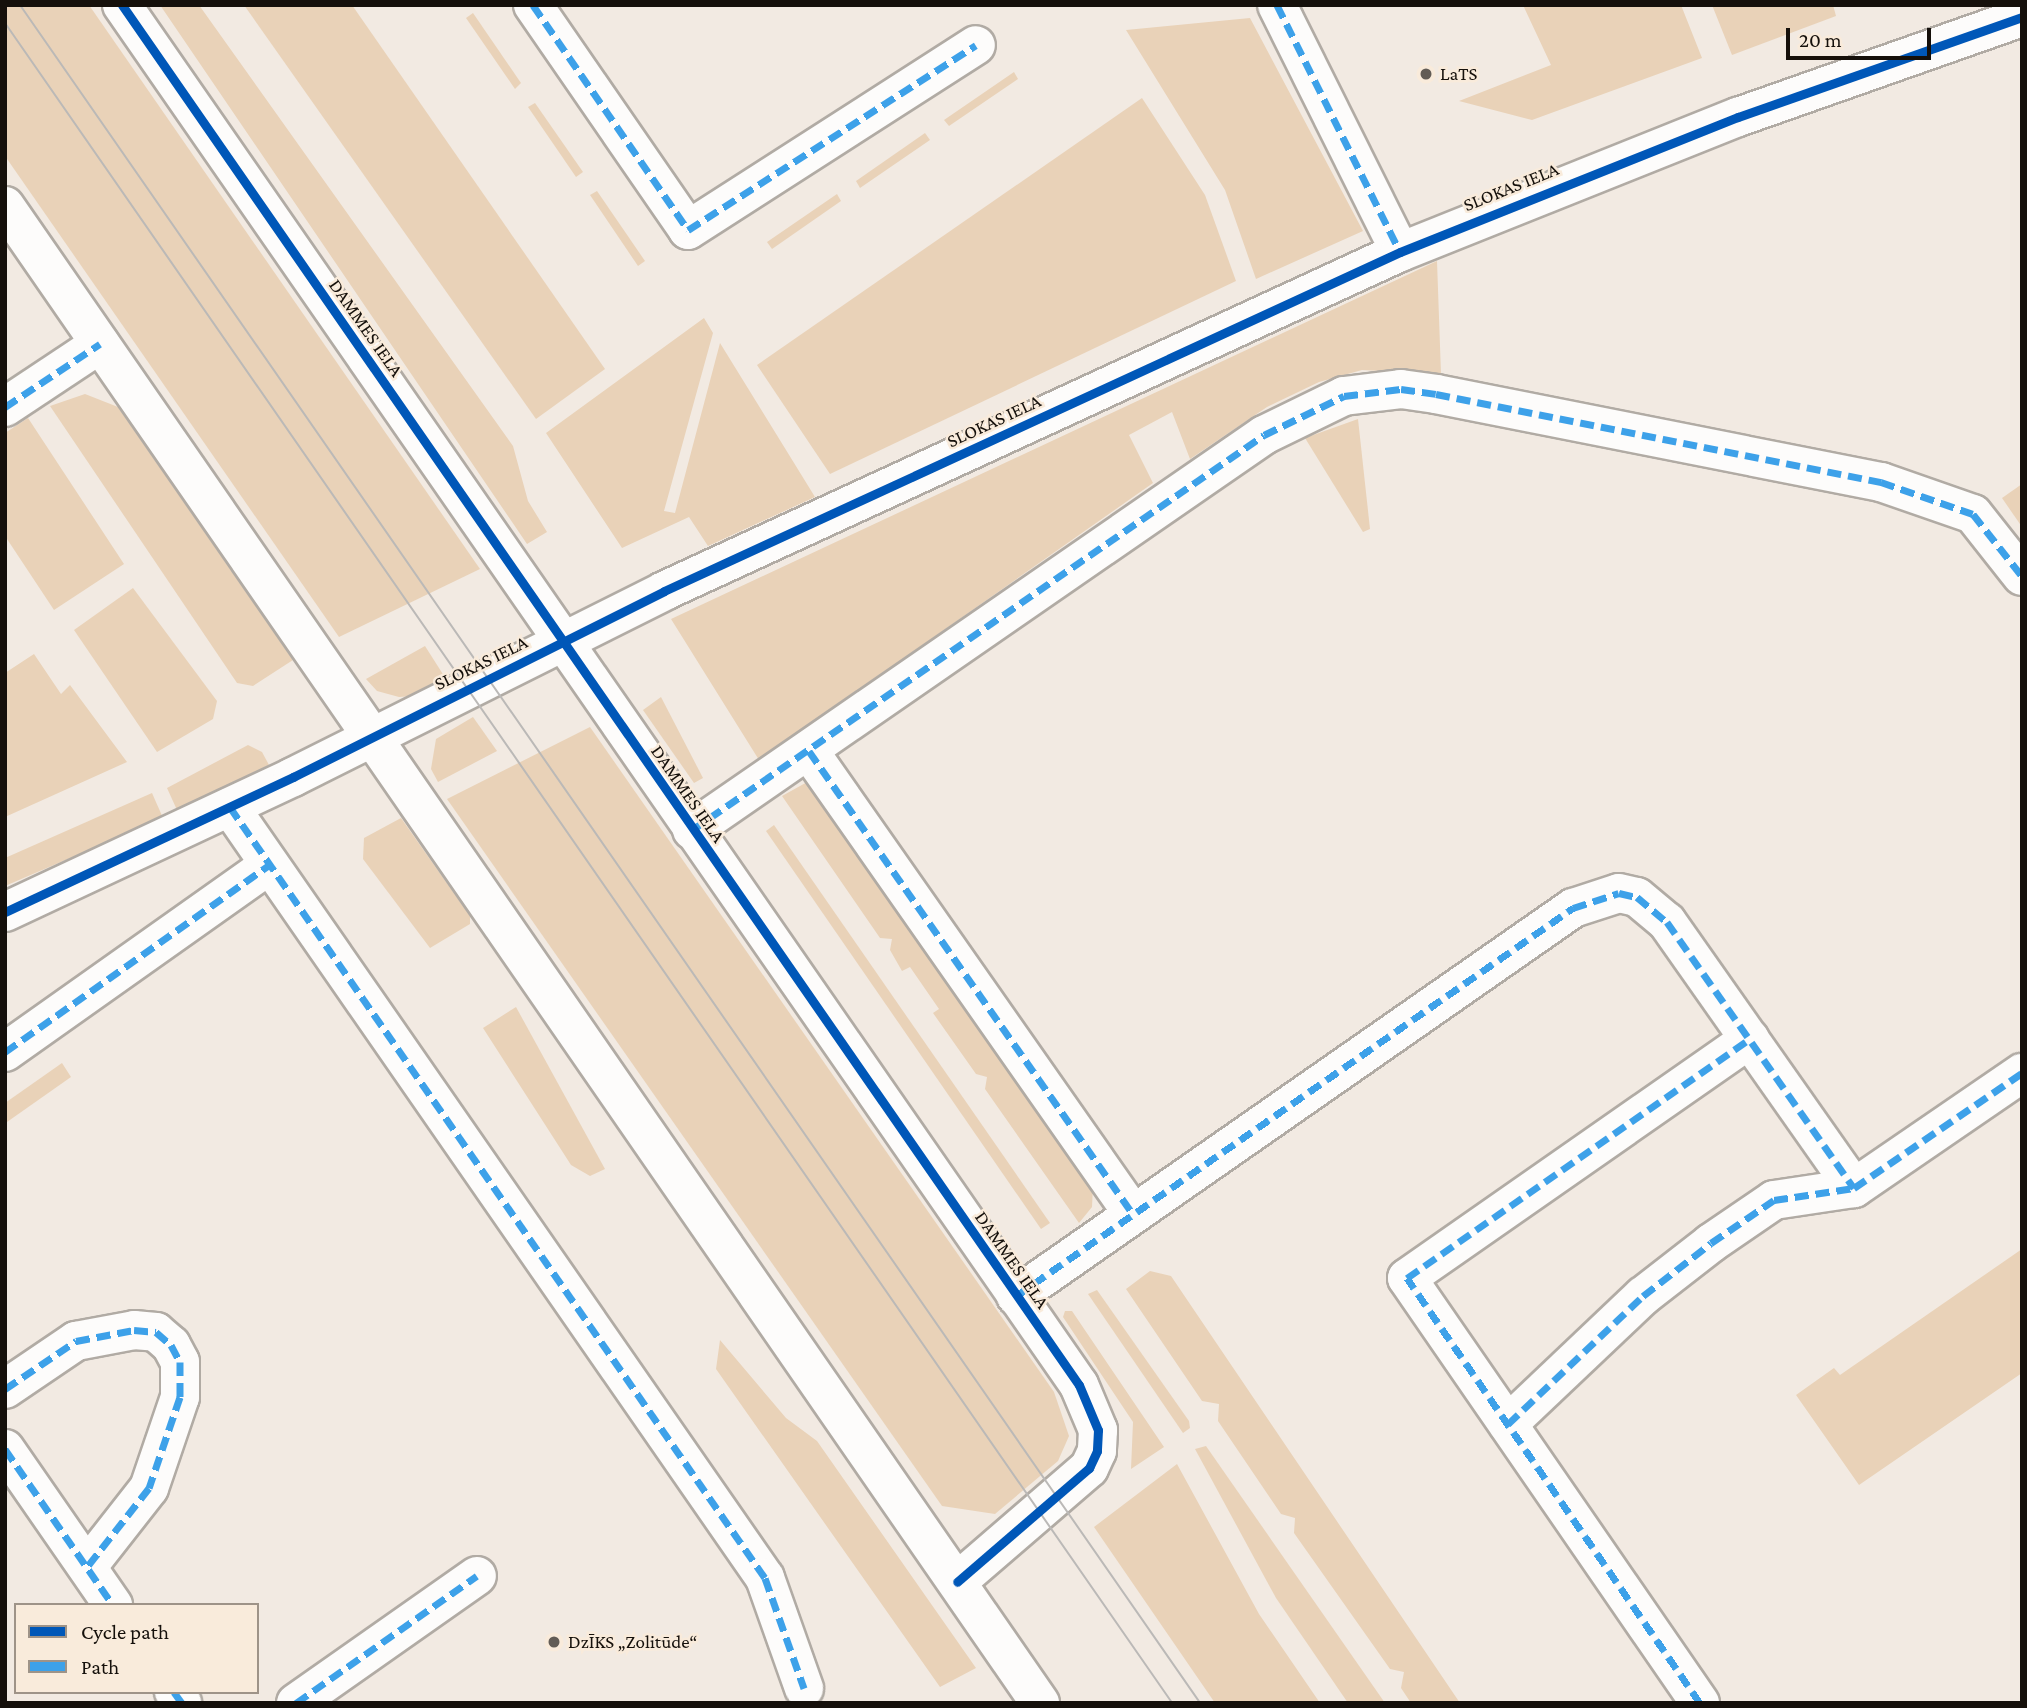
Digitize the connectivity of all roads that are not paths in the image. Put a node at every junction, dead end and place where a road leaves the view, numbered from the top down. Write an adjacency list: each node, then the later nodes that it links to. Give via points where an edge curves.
1 (122, 5): 11 (street, DAMMES IELA)
2 (533, 5): 5 (street, via 688,230)
3 (1277, 5): 7 (street)
4 (2022, 16): 7 (street, SLOKAS IELA, via 1738,117)
5 (976, 45)
6 (5, 206): 8 (street)
7 (1400, 252): 11 (street, SLOKAS IELA, via 664,591)
8 (100, 344): 9 (street); 12 (street)
9 (5, 407)
10 (2022, 576): 13 (street, via 1973,514 1881,482 1436,394 1368,391 1344,396 1264,435)
11 (562, 643): 12 (street, SLOKAS IELA); 15 (street, DAMMES IELA)
12 (371, 738): 14 (street, SLOKAS IELA); 29 (street)
13 (809, 751): 15 (street); 22 (street)
14 (230, 807): 16 (street); 17 (street, SLOKAS IELA)
15 (692, 830): 23 (street, DAMMES IELA)
16 (269, 865): 19 (street); 31 (street, via 765,1578)
17 (5, 912)
18 (1750, 1039): 21 (street); 22 (street, via 1654,908 1619,893 1596,897 1573,908); 25 (street, via 1407,1278)
19 (5, 1052)
20 (2022, 1073): 21 (street)
21 (1854, 1188): 25 (street, via 1774,1200 1643,1296)
22 (1133, 1214): 23 (street)
23 (1016, 1296): 29 (street, DAMMES IELA, via 1085,1397 1098,1430 1097,1451 1069,1489)
24 (5, 1389): 27 (street, via 76,1341 134,1330 156,1332 171,1345 180,1362 180,1397 149,1488)
25 (1508, 1424): 34 (street)
26 (5, 1449): 27 (street)
27 (87, 1567): 30 (street)
28 (477, 1576): 32 (street)
29 (957, 1582): 33 (street)
30 (112, 1603)
31 (804, 1688)
32 (296, 1703)
33 (1040, 1703)
34 (1700, 1703)

